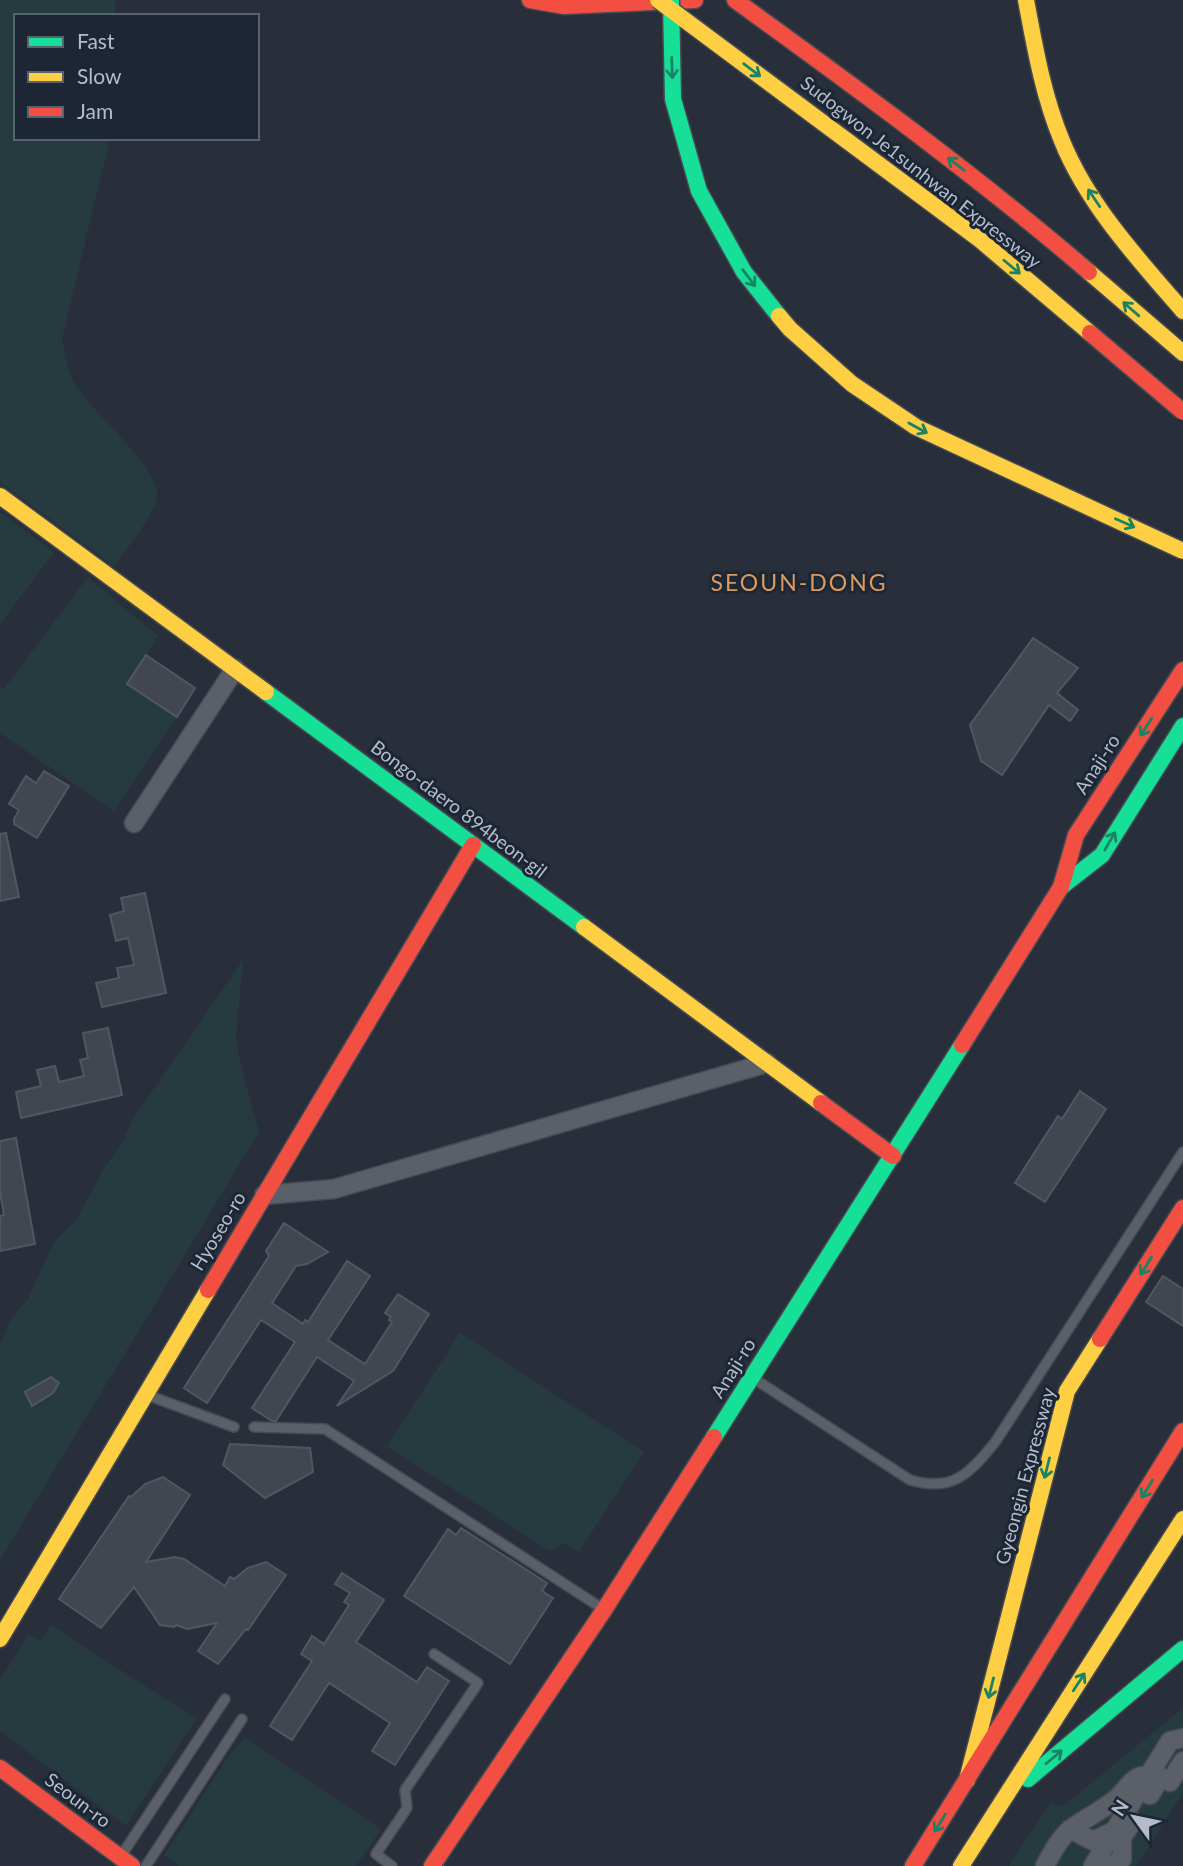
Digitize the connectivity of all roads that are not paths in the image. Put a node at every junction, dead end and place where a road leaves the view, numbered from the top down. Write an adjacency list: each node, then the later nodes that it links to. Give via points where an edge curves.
1 (530, 0): 4 (main road, via 564,6)
2 (658, 0): 9 (main road, Sudogwon Je1sunhwan Expressway, one-way to 9, bridge, via 979,239)
3 (671, 0): 11 (main road, one-way to 11, bridge, via 673,100 699,191 744,272 790,330 852,384 916,427)
4 (695, 0)
5 (735, 0): 8 (main road, Sudogwon Je1sunhwan Expressway, one-way to 5, via 1026,218)
6 (1026, 0): 7 (main road, one-way to 6, via 1133,254 1088,191 1062,142 1041,79)
7 (1183, 311)
8 (1183, 354)
9 (1183, 412)
10 (0, 496): 12 (main road, Bongo-daero 894beon-gil)
11 (1183, 551)
12 (235, 669): 15 (street); 16 (main road, Bongo-daero 894beon-gil)
13 (1183, 670): 17 (main road, Anaji-ro, one-way to 17, via 1076,835)
14 (1183, 726): 17 (main road, Anaji-ro, one-way to 14, via 1102,855)
15 (134, 823)
16 (473, 845): 18 (main road, Bongo-daero 894beon-gil); 21 (main road, Hyoseo-ro)
17 (1061, 887): 20 (main road, Anaji-ro)
18 (767, 1063): 20 (main road, Bongo-daero 894beon-gil); 21 (street, via 334,1189)
19 (1183, 1152): 23 (lane, via 996,1441 982,1459 948,1484 928,1486 910,1480)
20 (893, 1156): 23 (main road, Anaji-ro)
21 (264, 1195): 24 (main road, Hyoseo-ro)
22 (1183, 1209): 39 (main road, Gyeongin Expressway, one-way to 39, via 1067,1391)
23 (752, 1378): 29 (main road, Anaji-ro)
24 (145, 1395): 25 (lane); 30 (main road, Hyoseo-ro)
25 (234, 1427)
26 (254, 1427): 29 (lane, via 325,1429)
27 (1183, 1431): 39 (main road, Gyeongin Expressway, one-way to 39)
28 (1183, 1519): 40 (main road, one-way to 28)
29 (604, 1610): 46 (main road, Anaji-ro)
30 (0, 1639)
31 (1183, 1649): 40 (main road, one-way to 31)
32 (433, 1654): 45 (lane, via 478,1683 405,1790 407,1808 376,1854)
33 (225, 1699): 43 (lane)
34 (242, 1719): 44 (lane)
35 (1183, 1738): 38 (street, via 1170,1741)
36 (1183, 1761): 51 (street, via 1170,1782 1161,1777 1122,1837 1122,1859)
37 (0, 1768): 43 (main road, Seoun-ro)
38 (1149, 1775): 41 (street, via 1135,1778 1111,1803); 42 (street)
39 (967, 1780): 47 (main road, Gyeongin Expressway, one-way to 47)
40 (1002, 1801): 48 (main road)
41 (1070, 1829): 42 (street, via 1093,1841); 49 (street)
42 (1114, 1831): 50 (street)
43 (126, 1862)
44 (146, 1866)
45 (393, 1866)
46 (432, 1866)
47 (913, 1866)
48 (961, 1866)
49 (1045, 1866)
50 (1093, 1866)
51 (1111, 1866)

